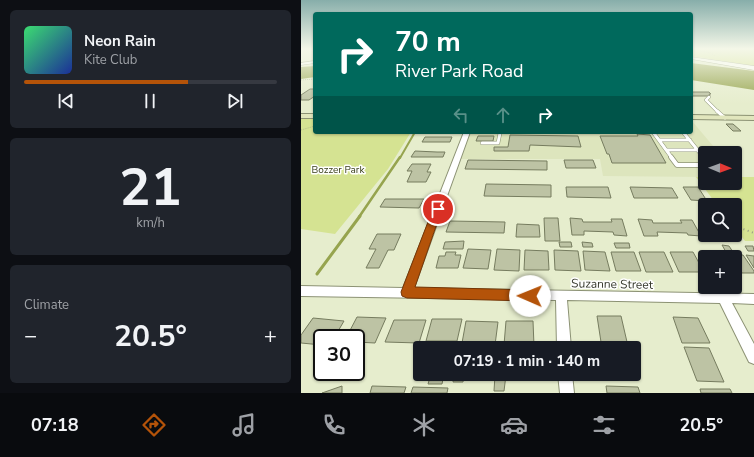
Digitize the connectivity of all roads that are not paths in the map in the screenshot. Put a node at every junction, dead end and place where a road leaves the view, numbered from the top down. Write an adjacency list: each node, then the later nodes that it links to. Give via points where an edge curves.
1 (709, 96): 5 (lane, via 706,100)
2 (301, 116): 3 (main road)
3 (313, 116)
4 (693, 117): 5 (main road)
5 (725, 118): 6 (main road)
6 (754, 118)
7 (466, 134): 18 (street)
8 (500, 134): 13 (lane, via 498,144)
9 (654, 134): 11 (lane)
10 (685, 134): 12 (lane)
11 (659, 140): 12 (lane); 14 (lane)
12 (690, 140): 15 (lane)
13 (482, 144)
14 (666, 150): 15 (lane); 16 (lane, via 677,165)
15 (698, 150)
16 (698, 165)
17 (301, 291): 18 (street, Suzanne Street)
18 (407, 292): 19 (street, Suzanne Street)
19 (561, 296): 20 (street, Suzanne Street); 22 (street)
20 (723, 298): 21 (street, Suzanne Street); 23 (street)
21 (754, 299)
22 (564, 341)
23 (754, 357)
24 (566, 381): 25 (street)
25 (567, 393)

